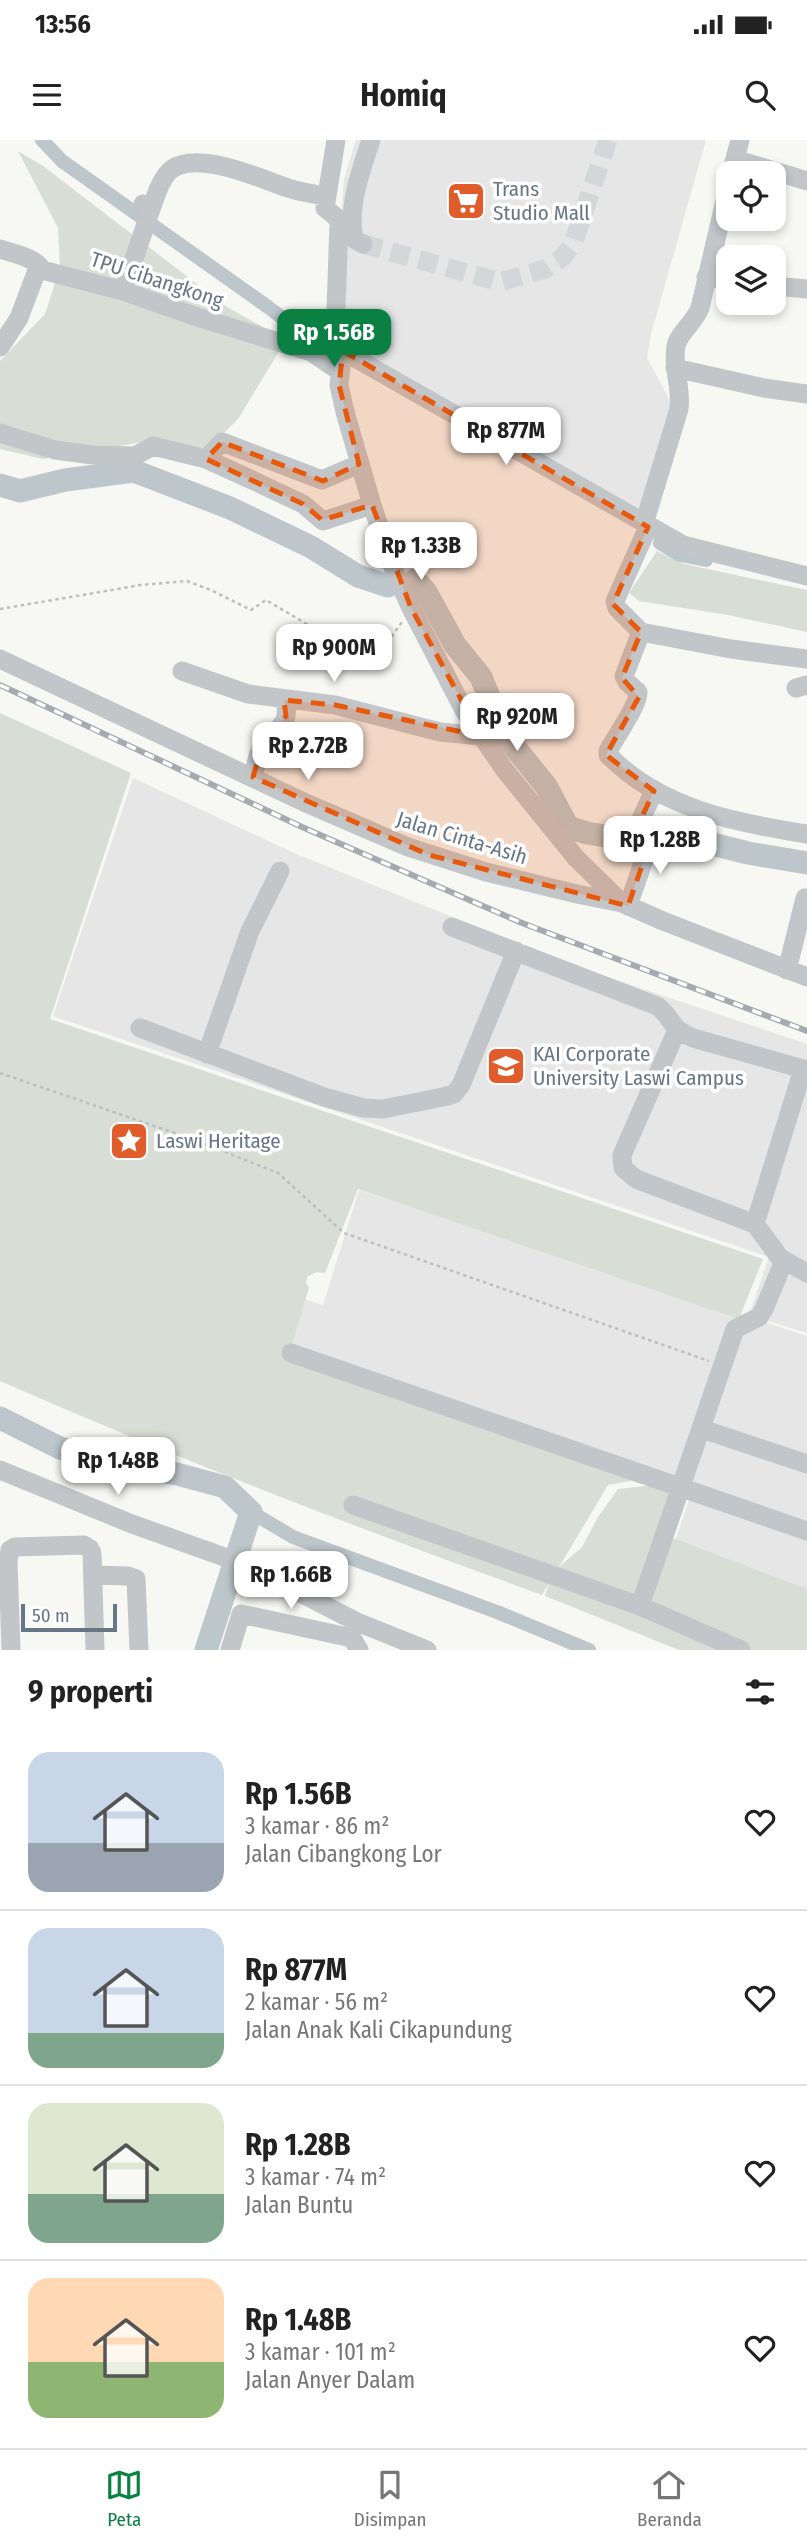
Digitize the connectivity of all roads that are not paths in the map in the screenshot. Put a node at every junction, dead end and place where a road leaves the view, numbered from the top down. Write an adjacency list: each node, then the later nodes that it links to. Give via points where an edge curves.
1 (336, 140): 5 (street)
2 (371, 140): 7 (street, via 357,186 352,225 354,239)
3 (735, 157): 4 (street)
4 (807, 181)
5 (325, 196): 12 (street, via 210,164 171,170 147,210 143,235); 16 (street, via 326,210 339,223 335,341)
6 (717, 231): 10 (street)
7 (363, 244)
8 (0, 249): 9 (street, TPU Cibangkong, via 40,264)
9 (43, 271): 12 (street, TPU Cibangkong); 15 (street, via 36,273 19,318)
10 (706, 278): 11 (street); 17 (street, via 696,318 676,344)
11 (716, 279)
12 (111, 287): 16 (street, TPU Cibangkong)
13 (786, 287): 14 (street)
14 (807, 289)
15 (0, 347)
16 (341, 361): 21 (street, via 342,400); 23 (street, TPU Cibangkong)
17 (675, 368): 18 (street); 23 (street, via 679,409)
18 (807, 394)
19 (0, 433): 20 (street, via 93,456 139,453 153,446)
20 (206, 459): 21 (street, via 223,442 322,480); 22 (street, via 303,504 322,520)
21 (359, 464): 22 (street)
22 (372, 505): 30 (street, via 411,608)
23 (645, 532): 24 (street, TPU Cibangkong, via 696,550); 25 (street, via 615,601)
24 (807, 576)
25 (641, 632): 27 (street); 32 (street, via 624,676 639,698 607,753)
26 (0, 659): 31 (street, Jalan Cinta-Asih)
27 (807, 659)
28 (182, 671): 29 (street, via 226,688)
29 (284, 700): 30 (street, via 335,705 440,732); 31 (street, via 286,718 262,746)
30 (480, 736): 36 (street, via 576,858)
31 (253, 777): 36 (street, Jalan Cinta-Asih, via 429,855)
32 (654, 791): 33 (street, via 716,817); 36 (street, via 641,819 644,860)
33 (807, 834)
34 (280, 871): 43 (street, via 250,931)
35 (805, 898): 39 (street)
36 (625, 904): 39 (street, Jalan Cinta-Asih)
37 (452, 927): 38 (street)
38 (516, 951): 42 (street, via 657,1006); 43 (street, via 463,1082 447,1096 383,1109 364,1108)
39 (787, 970): 40 (street, Jalan Cinta-Asih)
40 (807, 977)
41 (140, 1028): 43 (street)
42 (677, 1030): 44 (street); 45 (street, via 622,1155 622,1165 636,1179)
43 (207, 1054)
44 (805, 1070): 45 (street)
45 (755, 1224): 46 (street)
46 (784, 1261): 47 (street); 49 (street, via 764,1309 735,1329)
47 (807, 1273)
48 (290, 1353): 52 (street)
49 (702, 1429): 50 (street); 52 (street)
50 (807, 1464)
51 (0, 1470): 58 (street, via 244,1564)
52 (681, 1488): 54 (street); 57 (street)
53 (353, 1505): 57 (street)
54 (807, 1531)
55 (4, 1561): 56 (street, via 15,1547 84,1545 92,1553); 59 (street)
56 (93, 1575): 60 (street); 61 (street, via 136,1579)
57 (640, 1606): 64 (street)
58 (354, 1640): 62 (street, via 241,1614); 63 (street)
59 (11, 1650)
60 (95, 1650)
61 (139, 1650)
62 (230, 1650)
63 (427, 1650)
64 (741, 1650)

